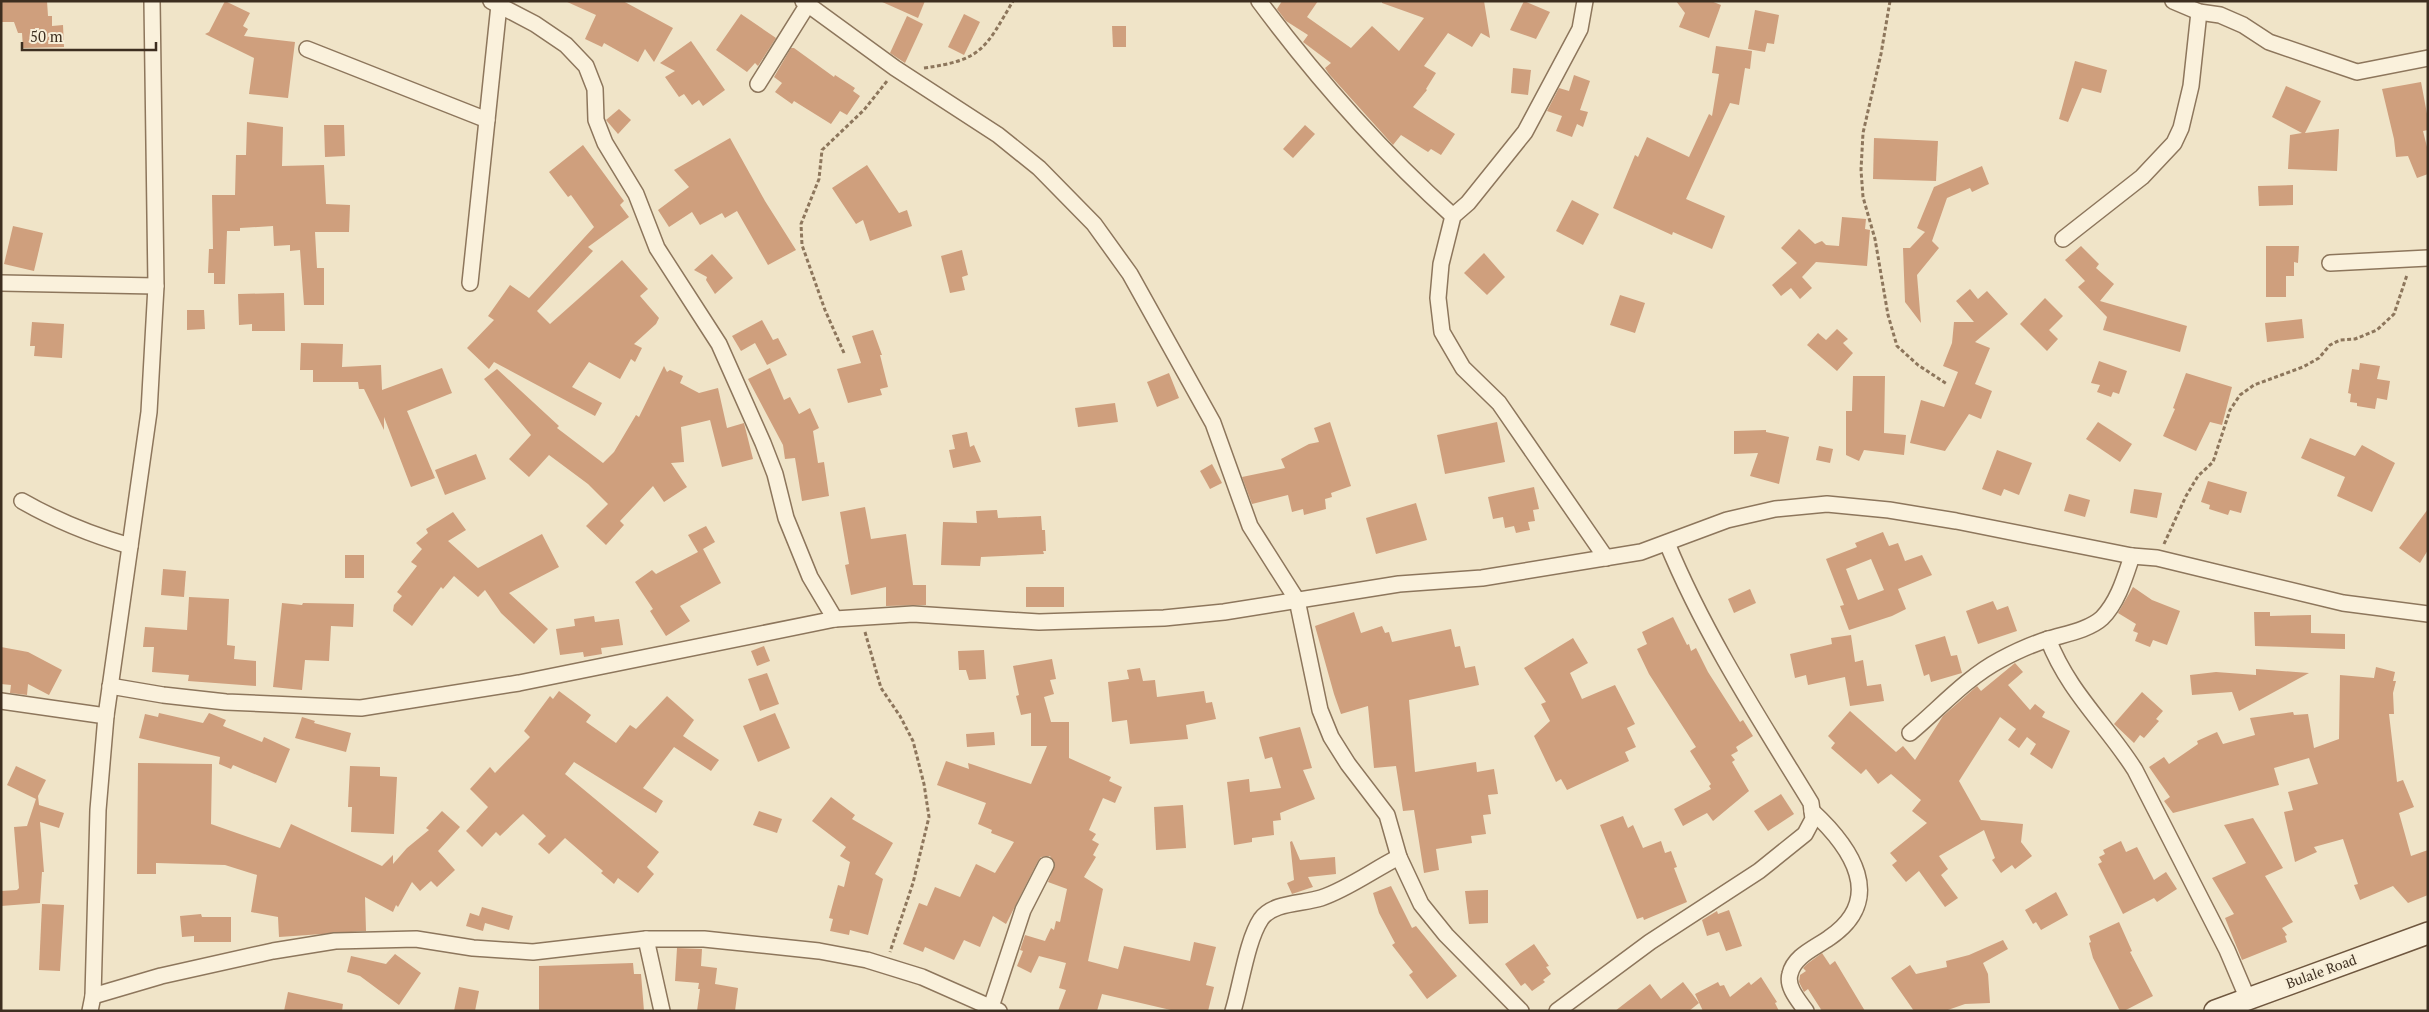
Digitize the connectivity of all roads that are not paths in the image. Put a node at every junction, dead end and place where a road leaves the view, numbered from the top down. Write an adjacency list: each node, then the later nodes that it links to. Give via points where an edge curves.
1 (152, 1): 18 (street)
2 (1260, 1): 12 (street, via 1294,48 1384,150)
3 (1585, 1): 12 (street, via 1577,36 1525,132 1468,203)
4 (2173, 1): 7 (street)
5 (495, 3): 11 (street); 26 (street, via 566,45 586,66 596,88 596,120 605,143 636,194 657,248 719,344 763,444 786,518 810,577)
6 (805, 3): 10 (street); 24 (street, via 998,135 1039,168 1094,224 1130,274 1213,423 1250,526)
7 (2199, 12): 9 (street, via 2220,15 2269,42 2358,72); 13 (street, via 2191,86 2174,143 2142,177)
8 (307, 49): 11 (street)
9 (2428, 58)
10 (758, 84)
11 (487, 120): 17 (street)
12 (1453, 216): 23 (street, via 1438,289 1442,332 1463,368 1499,403)
13 (2063, 239)
14 (2421, 259): 15 (street)
15 (2330, 263)
16 (1, 283): 18 (street)
17 (470, 284)
18 (156, 286): 21 (street, via 149,412)
19 (22, 501): 21 (street, via 91,535)
20 (1667, 543): 22 (street, via 1727,520 1775,509 1826,504 1889,510); 23 (street, via 1641,552); 32 (street, via 1687,591)
21 (130, 546): 28 (street)
22 (2132, 556): 25 (street, via 2157,558 2343,603); 27 (street, via 2123,582 2101,619 2073,633)
23 (1606, 558): 24 (street, via 1482,578 1399,584)
24 (1297, 600): 26 (street, via 1224,612 1112,622 1039,622 913,614); 33 (street, via 1320,710 1331,737 1348,764 1387,815)
25 (2428, 614)
26 (835, 620): 28 (street, via 519,683 361,708 226,702)
27 (2048, 639): 31 (street, via 1986,669); 38 (street, via 2078,695 2120,746 2135,770 2227,950)
28 (110, 686): 30 (street)
29 (1, 701): 30 (street)
30 (106, 716): 37 (street, via 98,810)
31 (1910, 732)
32 (1812, 811): 44 (street, via 1813,820 1804,834 1760,871 1650,942); 45 (street, via 1845,849 1856,868 1861,886 1860,899 1854,910 1831,936 1796,960 1789,974 1789,986)
33 (1399, 857): 42 (street, via 1320,898 1272,908 1261,919 1253,938); 43 (street, via 1420,904)
34 (1046, 865): 39 (street, via 1023,910)
35 (2428, 933): 38 (street, Bulale Road)
36 (646, 939): 37 (street, via 533,952 473,948 416,939 335,942 273,951 161,976); 39 (street, via 704,939 819,950 922,977); 41 (street)
37 (94, 996): 40 (street)
38 (2247, 998): 46 (street, Bulale Road)
39 (995, 1009)
40 (90, 1011)
41 (662, 1011)
42 (1233, 1011)
43 (1521, 1011)
44 (1557, 1011)
45 (1806, 1011)
46 (2215, 1011)

